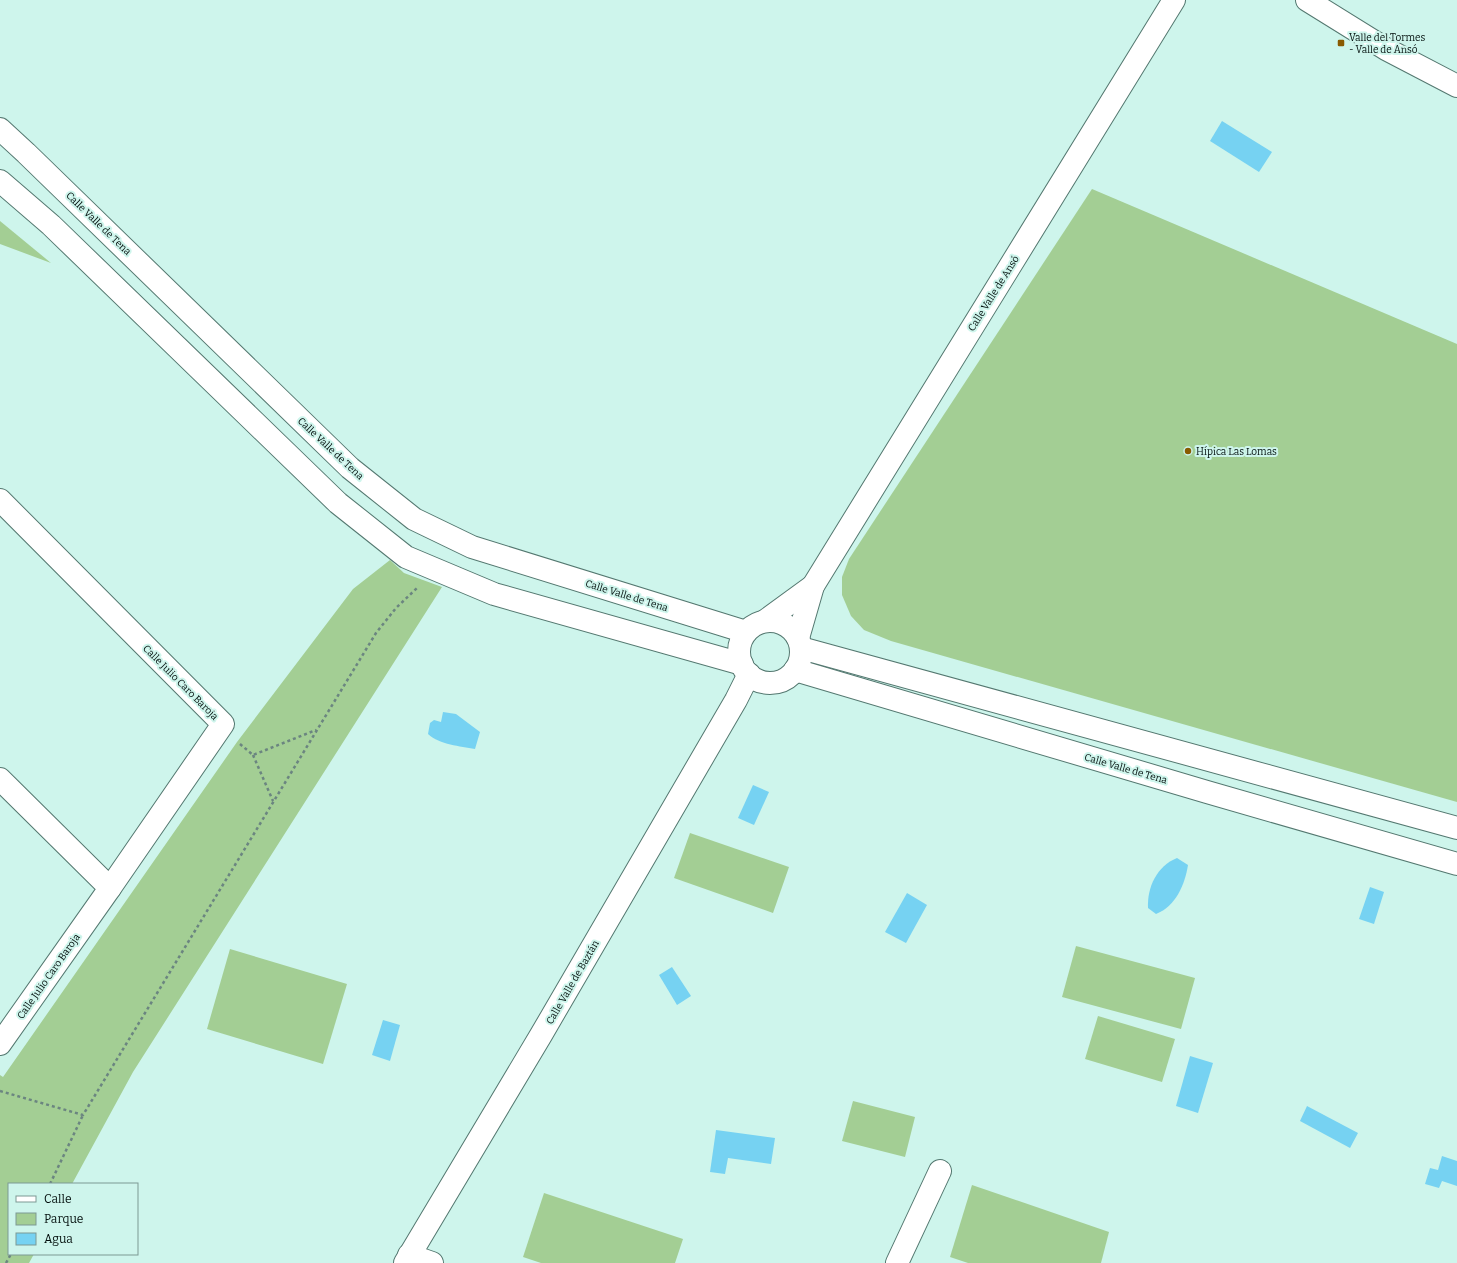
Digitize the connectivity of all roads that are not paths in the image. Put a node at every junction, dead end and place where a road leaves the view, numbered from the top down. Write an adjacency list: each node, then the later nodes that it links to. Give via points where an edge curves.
1 (1174, 0): 7 (street, Calle Valle de Ansó)
2 (1307, 0): 3 (street, via 1386,50)
3 (1457, 86)
4 (0, 129): 9 (street, Calle Valle de Tena, via 350,468 414,519 472,547)
5 (0, 181): 12 (street, via 51,225 338,503 406,557 494,594)
6 (0, 500): 16 (street, Calle Julio Caro Baroja, via 223,724)
7 (813, 586): 8 (street, Calle Valle de Ansó); 10 (street, Calle Valle de Ansó)
8 (765, 621): 9 (street); 10 (street, via 784,624 792,630)
9 (746, 632): 12 (street, via 739,656)
10 (799, 643): 11 (street, via 801,656); 14 (street)
11 (795, 670): 12 (street, via 778,682); 15 (street, Calle Valle de Tena)
12 (752, 674): 19 (street, Calle Valle de Baztán)
13 (0, 779): 16 (street)
14 (1457, 828)
15 (1457, 864)
16 (110, 888): 17 (street, Calle Julio Caro Baroja)
17 (0, 1044)
18 (940, 1171): 21 (street)
19 (407, 1259): 20 (street)
20 (432, 1263)
21 (897, 1263)

